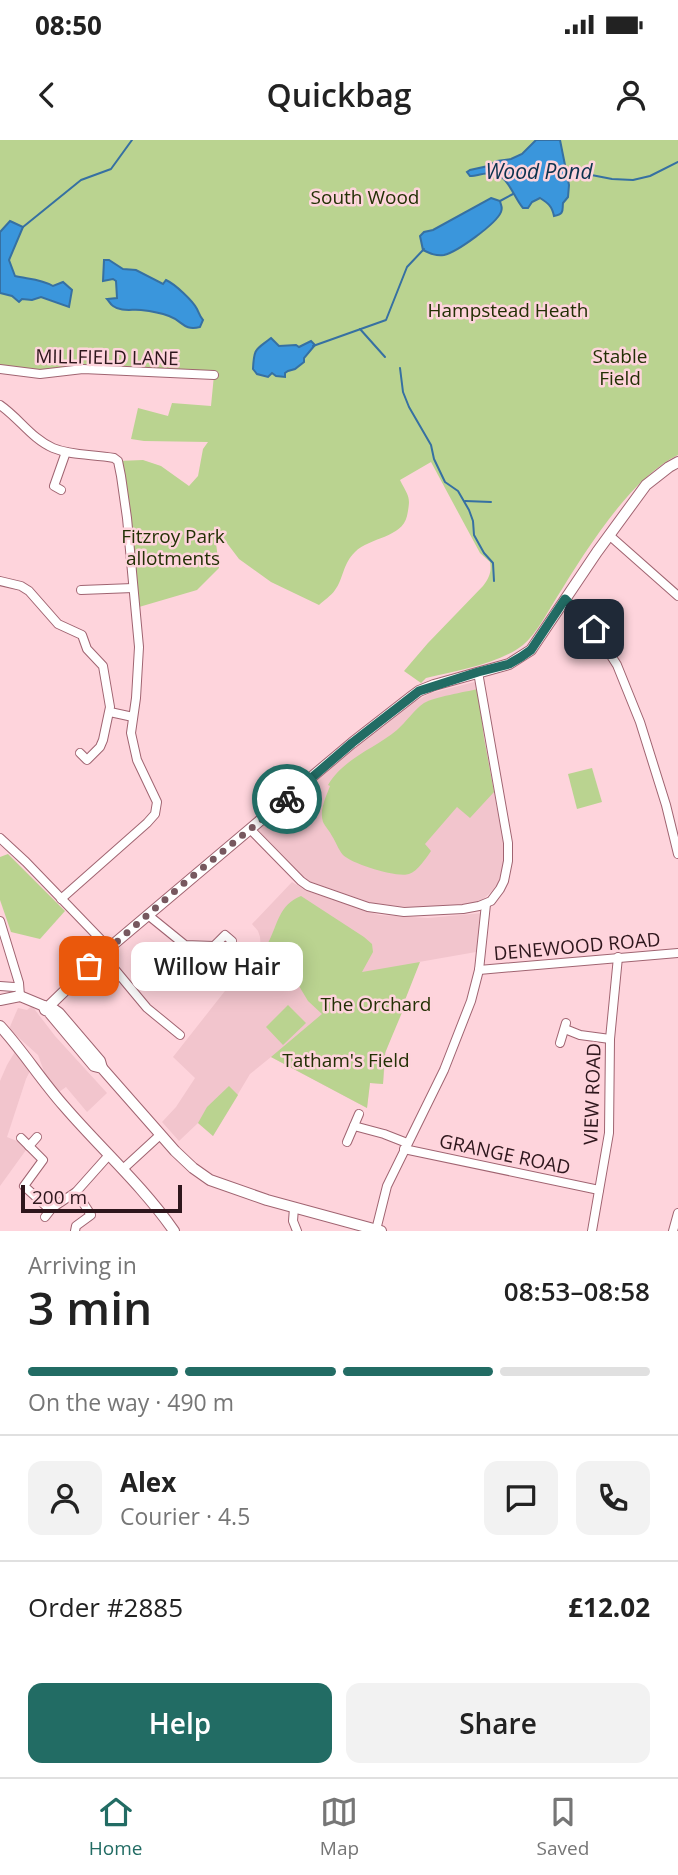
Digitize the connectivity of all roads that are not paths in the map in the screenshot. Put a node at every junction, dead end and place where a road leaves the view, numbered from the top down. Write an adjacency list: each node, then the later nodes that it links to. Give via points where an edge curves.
1 (0, 369): 2 (street, MILLFIELD LANE, via 40,374 83,369)
2 (214, 375)
3 (0, 405): 4 (street, via 50,447)
4 (66, 452): 6 (street, via 54,486); 9 (street, via 118,461)
5 (678, 462): 7 (main road, via 646,485)
6 (61, 490)
7 (609, 535): 11 (street); 12 (main road)
8 (0, 580): 14 (street, via 22,586 58,624 82,635 87,649 103,666)
9 (132, 588): 10 (street); 15 (street, via 139,648)
10 (81, 590)
11 (678, 596)
12 (565, 599): 13 (main road, via 531,650 509,664); 19 (street, via 594,629 617,665 666,805)
13 (478, 672): 17 (main road, via 411,696); 21 (street, via 509,843 504,881)
14 (110, 712): 15 (street); 16 (street, via 100,747 87,760)
15 (133, 717): 20 (street, via 133,746 157,802 155,814)
16 (80, 753)
17 (250, 829): 21 (street, via 305,884 368,908 417,912); 22 (main road)
18 (0, 838): 20 (street)
19 (678, 854)
20 (61, 899): 27 (street)
21 (486, 904): 30 (street)
22 (148, 915): 25 (street, via 185,945); 27 (main road)
23 (0, 921): 26 (street)
24 (232, 941): 25 (street, via 225,935)
25 (214, 946): 31 (street)
26 (4, 947): 33 (street, via 19,983)
27 (105, 951): 35 (main road); 37 (street, via 147,1008)
28 (678, 953): 29 (street, DENEWOOD ROAD)
29 (618, 957): 30 (street, DENEWOOD ROAD); 38 (street, VIEW ROAD)
30 (479, 970): 47 (street, via 451,1053)
31 (185, 979)
32 (0, 986): 33 (street)
33 (17, 992): 34 (main road); 35 (main road)
34 (0, 1000)
35 (49, 1008): 42 (main road, via 59,1013)
36 (0, 1026): 48 (main road)
37 (180, 1035)
38 (610, 1039): 39 (street, via 580,1035 566,1026); 50 (street, VIEW ROAD, via 609,1133)
39 (560, 1043)
40 (359, 1114): 41 (street)
41 (354, 1126): 45 (street); 47 (street, GRANGE ROAD, via 384,1133)
42 (160, 1135): 49 (street); 53 (main road, via 211,1180)
43 (37, 1137): 46 (street)
44 (21, 1138): 46 (street)
45 (347, 1142)
46 (29, 1146): 52 (street, via 45,1163 21,1189)
47 (405, 1146): 50 (street, GRANGE ROAD); 59 (street, via 387,1186)
48 (109, 1155): 49 (main road); 51 (street)
49 (123, 1169): 57 (main road)
50 (599, 1189): 60 (street, VIEW ROAD)
51 (76, 1192): 52 (street); 56 (street, via 92,1215)
52 (52, 1208): 55 (street)
53 (294, 1208): 58 (street); 59 (main road)
54 (678, 1213): 61 (street)
55 (45, 1217)
56 (75, 1231)
57 (174, 1231)
58 (297, 1231)
59 (379, 1231)
60 (592, 1231)
61 (673, 1231)

